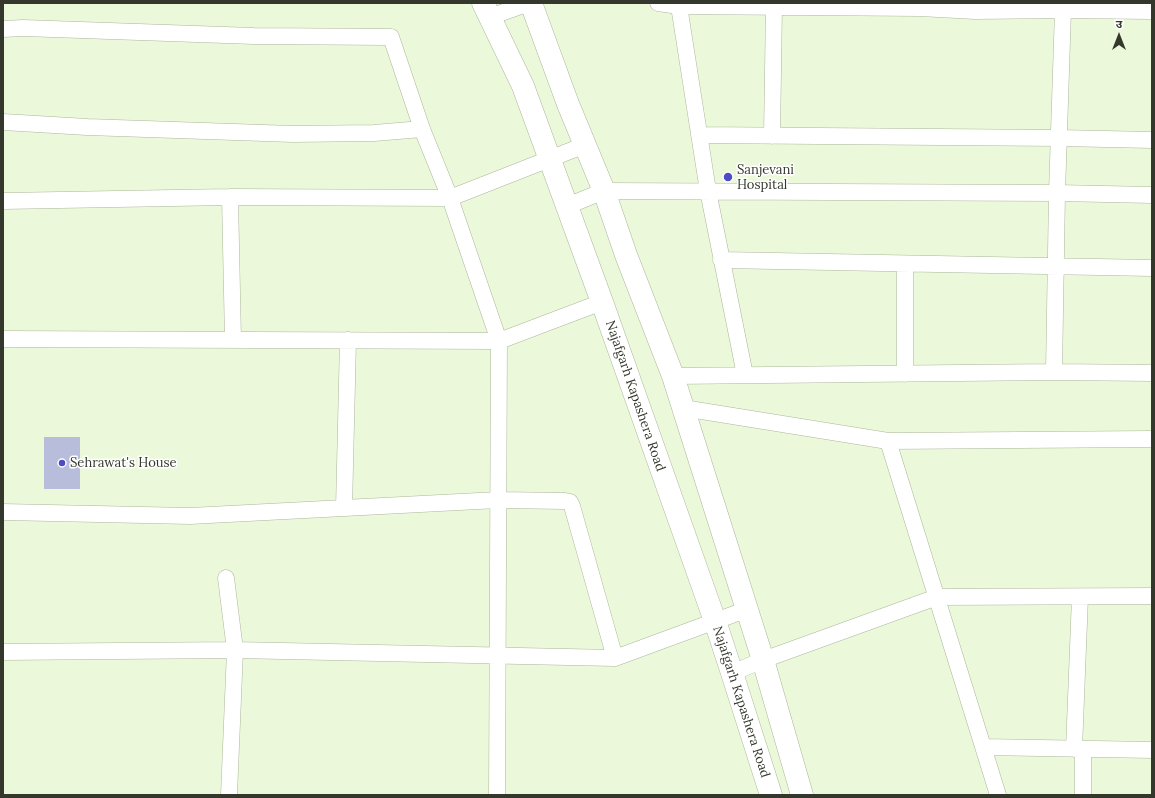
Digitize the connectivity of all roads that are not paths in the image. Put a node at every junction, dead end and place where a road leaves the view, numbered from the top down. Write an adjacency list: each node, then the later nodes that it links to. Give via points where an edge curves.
1 (530, 3): 6 (street); 16 (main road)
2 (658, 3): 3 (street)
3 (679, 6): 4 (street); 12 (street)
4 (774, 7): 5 (street); 13 (street)
5 (975, 7): 7 (street)
6 (486, 10): 17 (main road, Najafgarh Kapashera Road, via 523,86)
7 (1063, 10): 8 (street); 14 (street)
8 (1152, 11)
9 (3, 29): 11 (street, via 254,36 389,36 392,38)
10 (3, 122): 11 (street, via 293,134 374,133)
11 (422, 129): 23 (street)
12 (699, 135): 13 (street); 19 (street)
13 (772, 136): 14 (street)
14 (1059, 138): 15 (street); 20 (street)
15 (1152, 140)
16 (585, 145): 17 (street); 18 (main road)
17 (550, 159): 23 (street); 25 (main road, Najafgarh Kapashera Road)
18 (604, 190): 19 (street); 25 (street); 39 (main road)
19 (708, 191): 20 (street); 26 (street)
20 (1057, 193): 21 (street); 28 (street)
21 (1152, 195)
22 (230, 197): 23 (street); 24 (street); 32 (street)
23 (450, 198): 34 (street)
24 (3, 201)
25 (567, 206): 30 (main road, Najafgarh Kapashera Road)
26 (721, 260): 27 (street); 38 (street)
27 (904, 264): 28 (street); 37 (street)
28 (1056, 267): 29 (street); 35 (street)
29 (1152, 268)
30 (602, 302): 34 (street); 51 (main road, Najafgarh Kapashera Road)
31 (3, 339): 32 (street)
32 (233, 340): 33 (street)
33 (348, 340): 34 (street); 44 (street)
34 (499, 341): 43 (street)
35 (1054, 372): 36 (street); 37 (street)
36 (1152, 373)
37 (904, 374): 38 (street)
38 (744, 375): 39 (street)
39 (672, 376): 40 (main road)
40 (683, 408): 42 (street); 50 (main road)
41 (1152, 439): 42 (street)
42 (888, 441): 48 (street)
43 (498, 500): 44 (street); 54 (street); 55 (street, via 570,502)
44 (344, 508): 45 (street, via 190,516)
45 (3, 512)
46 (226, 578): 52 (street)
47 (1152, 596): 49 (street)
48 (937, 597): 49 (street); 56 (street); 58 (street)
49 (1080, 597): 59 (street)
50 (748, 609): 51 (street); 56 (main road)
51 (715, 621): 55 (street); 57 (main road, Najafgarh Kapashera Road)
52 (235, 650): 53 (street); 54 (street); 61 (street)
53 (3, 652)
54 (498, 656): 55 (street); 62 (street)
55 (615, 658)
56 (763, 660): 57 (street); 64 (main road)
57 (732, 673): 63 (main road, Najafgarh Kapashera Road)
58 (983, 747): 59 (street); 65 (street)
59 (1078, 749): 60 (street); 66 (street)
60 (1152, 750)
61 (229, 795)
62 (497, 795)
63 (771, 795)
64 (802, 795)
65 (998, 795)
66 (1083, 795)

